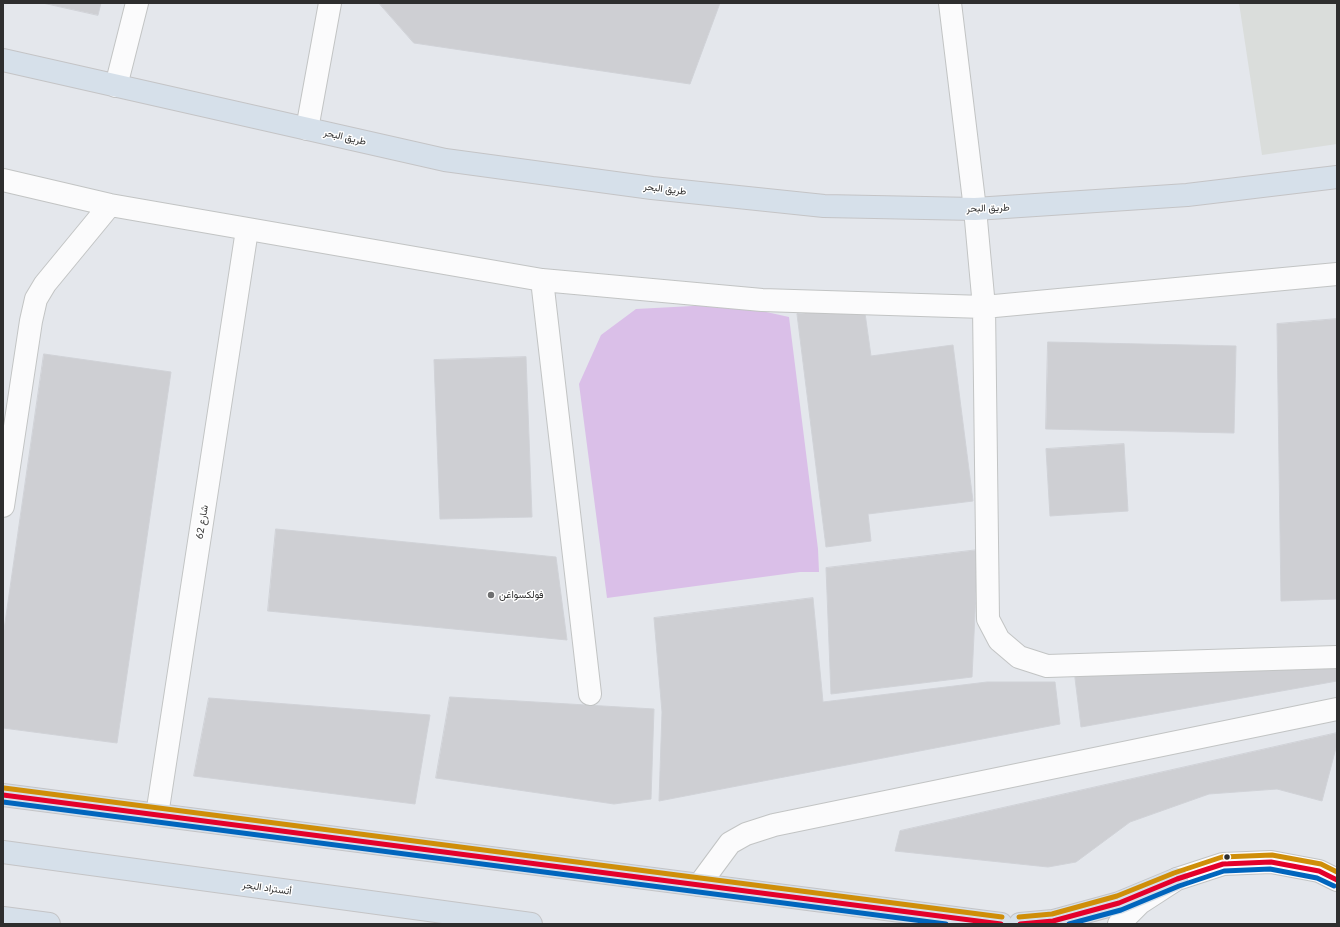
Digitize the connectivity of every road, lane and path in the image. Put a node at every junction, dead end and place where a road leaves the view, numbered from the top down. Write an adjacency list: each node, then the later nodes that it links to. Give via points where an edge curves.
1 (137, 3): 5 (street)
2 (330, 3): 6 (street)
3 (950, 3): 10 (street)
4 (3, 60): 5 (highway, طريق البحر)
5 (116, 86): 6 (highway, طريق البحر)
6 (307, 129): 10 (highway, طريق البحر, via 445,160 652,188 824,206)
7 (1337, 177): 10 (highway, طريق البحر, via 1187,195)
8 (3, 180): 9 (street)
9 (110, 205): 11 (street); 15 (street, via 45,284 36,299)
10 (976, 209): 14 (street)
11 (247, 230): 13 (street); 20 (street, شارع 62)
12 (1337, 274): 14 (street)
13 (542, 280): 14 (street, via 762,300); 17 (street)
14 (984, 307): 16 (street, via 988,619 999,640 1019,657 1047,666)
15 (3, 506)
16 (1337, 658)
17 (590, 694)
18 (1337, 709): 24 (street, via 774,825 746,834 730,843)
19 (3, 795): 20 (highway)
20 (157, 815): 24 (highway)
21 (3, 852): 27 (highway, أتستراد البحر)
22 (1331, 871): 23 (street, via 1271,862 1223,864)
23 (1177, 879): 29 (highway, via 1119,903 1053,921); 30 (street, via 1140,903)
24 (699, 885): 28 (highway)
25 (3, 918): 26 (highway)
26 (49, 924)
27 (531, 924)
28 (1001, 924)
29 (1020, 924)
30 (1119, 924)

